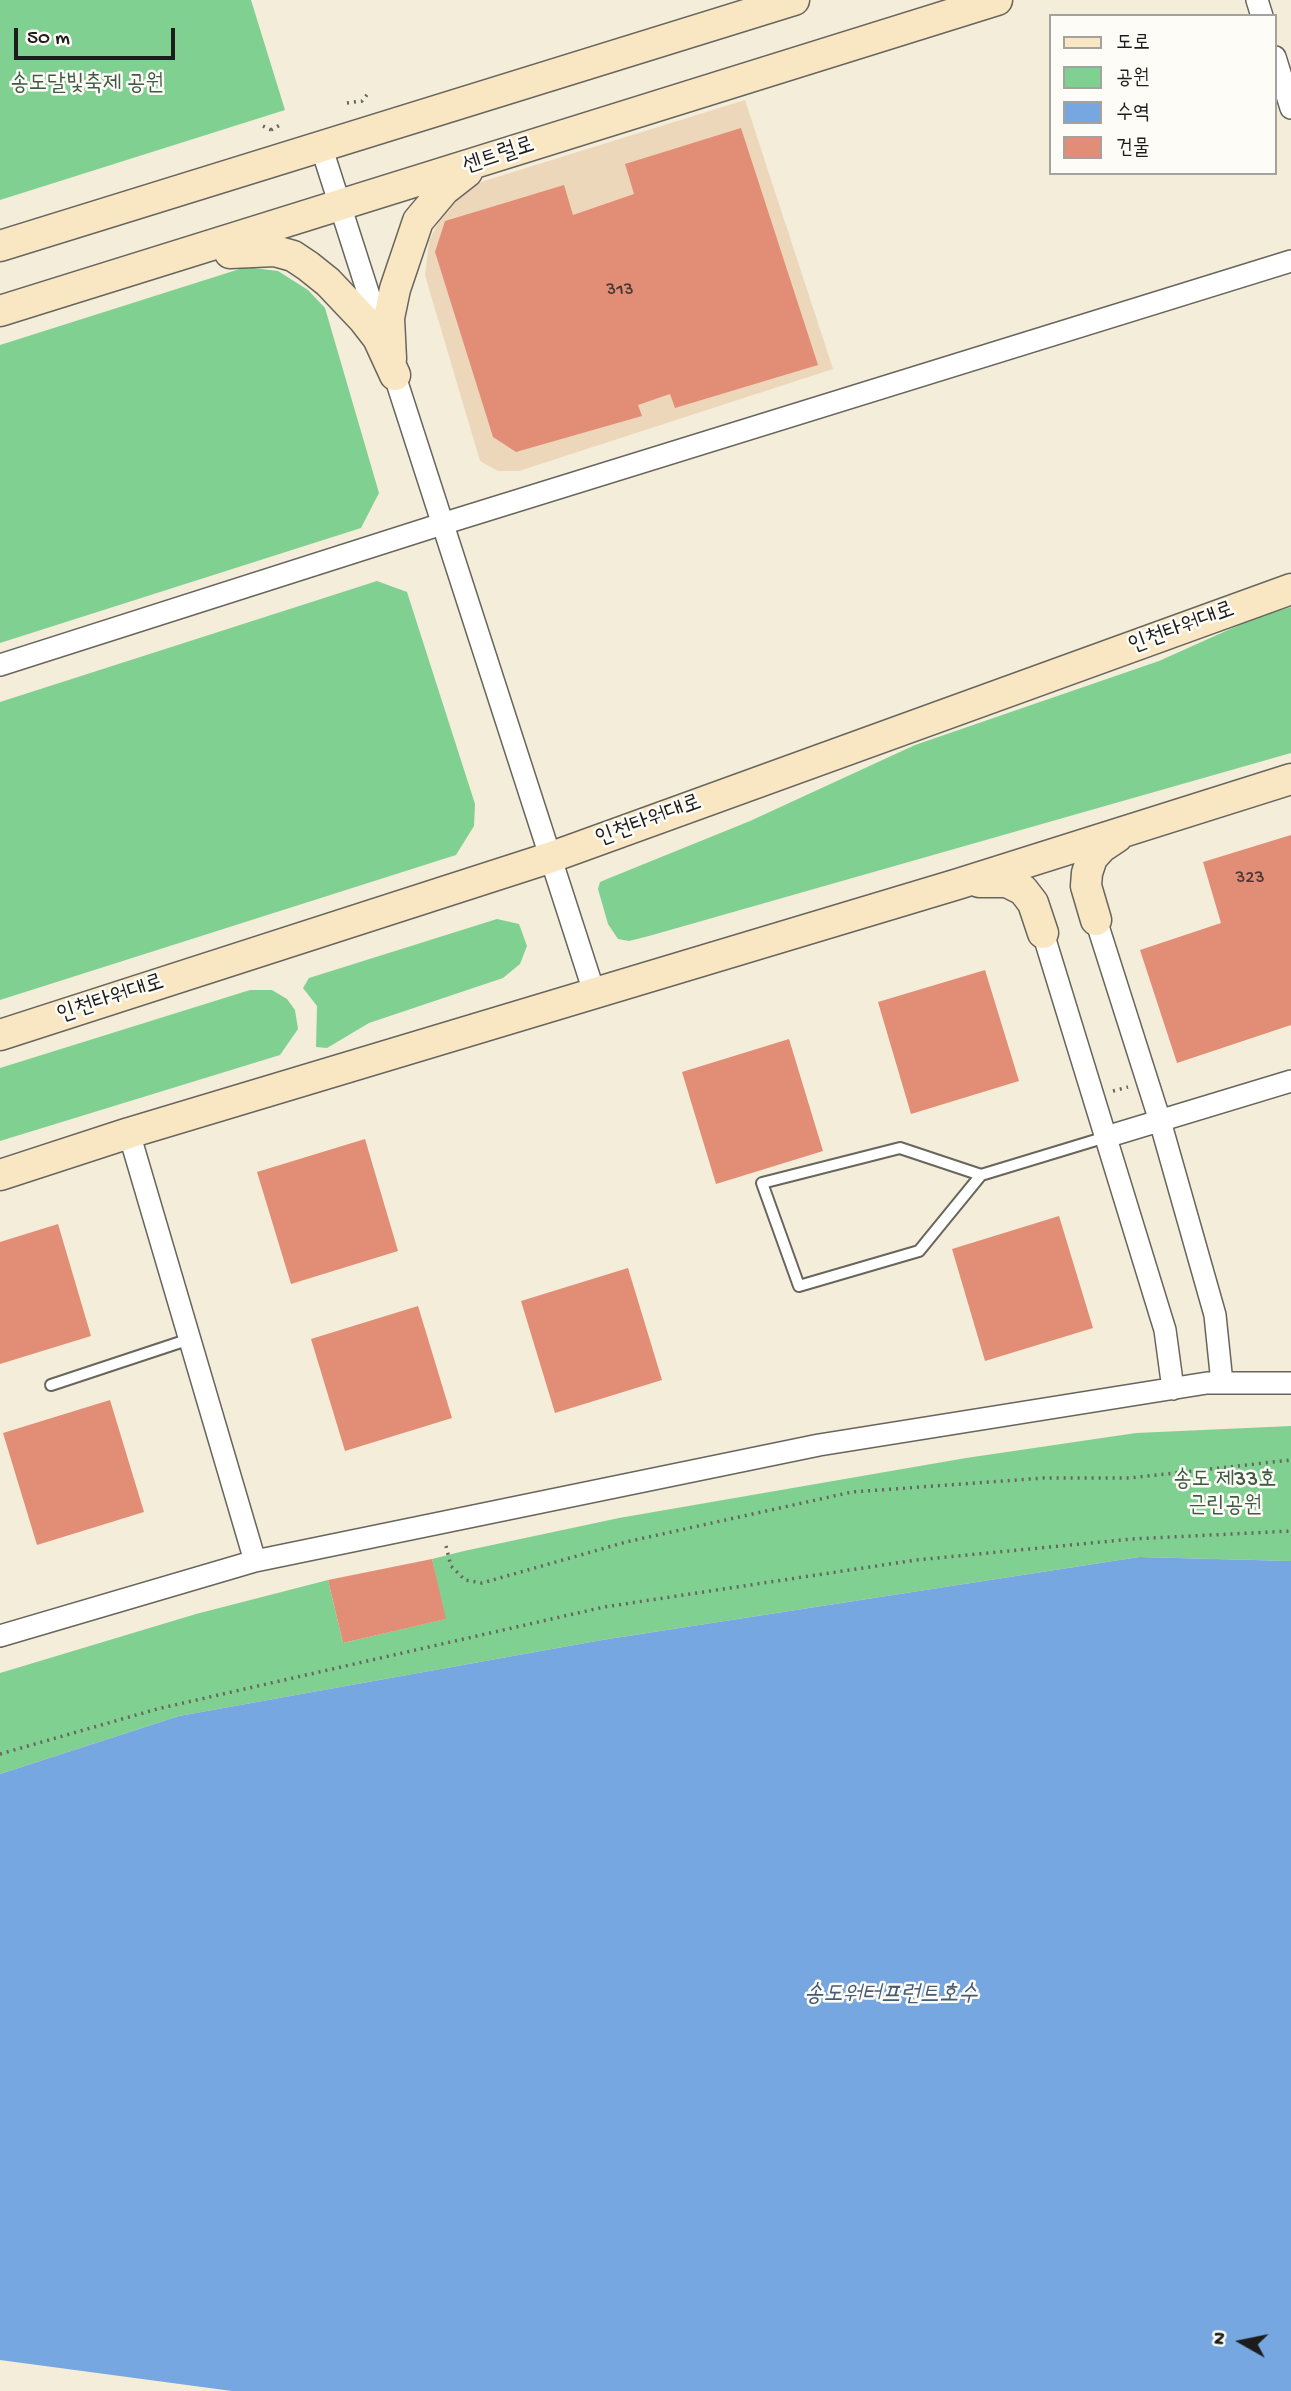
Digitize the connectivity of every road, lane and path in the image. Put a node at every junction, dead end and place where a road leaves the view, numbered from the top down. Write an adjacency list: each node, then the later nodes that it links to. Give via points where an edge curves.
1 (794, 0): 11 (main road)
2 (996, 0): 12 (main road, 센트럴로)
3 (1277, 63): 6 (street)
4 (370, 91): 5 (path, via 362,101)
5 (347, 103)
6 (1291, 108)
7 (280, 125): 9 (path)
8 (263, 126): 9 (path)
9 (271, 130): 10 (path)
10 (271, 140)
11 (321, 146): 13 (street); 14 (main road)
12 (490, 160): 13 (main road, 센트럴로); 18 (main road, via 444,190 418,221 389,318)
13 (341, 207): 16 (main road, 센트럴로); 18 (street)
14 (0, 246)
15 (1291, 261): 19 (street)
16 (158, 263): 17 (main road, 센트럴로); 18 (main road, via 261,249 293,256 328,282 364,320)
17 (0, 311)
18 (393, 369): 19 (street)
19 (442, 524): 21 (street); 24 (street)
20 (1291, 589): 24 (main road, 인천타워대로)
21 (0, 665)
22 (1291, 779): 23 (main road)
23 (1128, 830): 25 (main road); 26 (main road, via 1091,858 1086,886)
24 (549, 859): 28 (street); 29 (main road, 인천타워대로)
25 (958, 884): 27 (main road, via 992,880 1023,890 1033,903); 28 (main road)
26 (1096, 920): 33 (street)
27 (1043, 933): 35 (street)
28 (595, 995): 34 (main road)
29 (0, 1035)
30 (1291, 1081): 33 (street)
31 (1128, 1087): 32 (path)
32 (1104, 1094)
33 (1160, 1121): 35 (street); 39 (street, via 1215,1315)
34 (129, 1133): 36 (main road); 38 (street)
35 (1106, 1138): 37 (lane); 42 (street, via 1165,1330)
36 (0, 1175)
37 (981, 1175): 37 (lane, via 900,1148 762,1183 799,1286 919,1251)
38 (190, 1339): 41 (lane); 46 (street)
39 (1222, 1383): 40 (street); 42 (street)
40 (1291, 1383)
41 (51, 1385)
42 (1173, 1389): 46 (street, via 819,1444)
43 (1291, 1460): 45 (path, via 1130,1478 1044,1478 852,1492 626,1542 482,1583 465,1580 451,1566)
44 (1291, 1531): 48 (path, via 1132,1539 916,1560 604,1607 157,1709)
45 (446, 1546)
46 (255, 1560): 47 (street)
47 (0, 1636)
48 (0, 1754)

